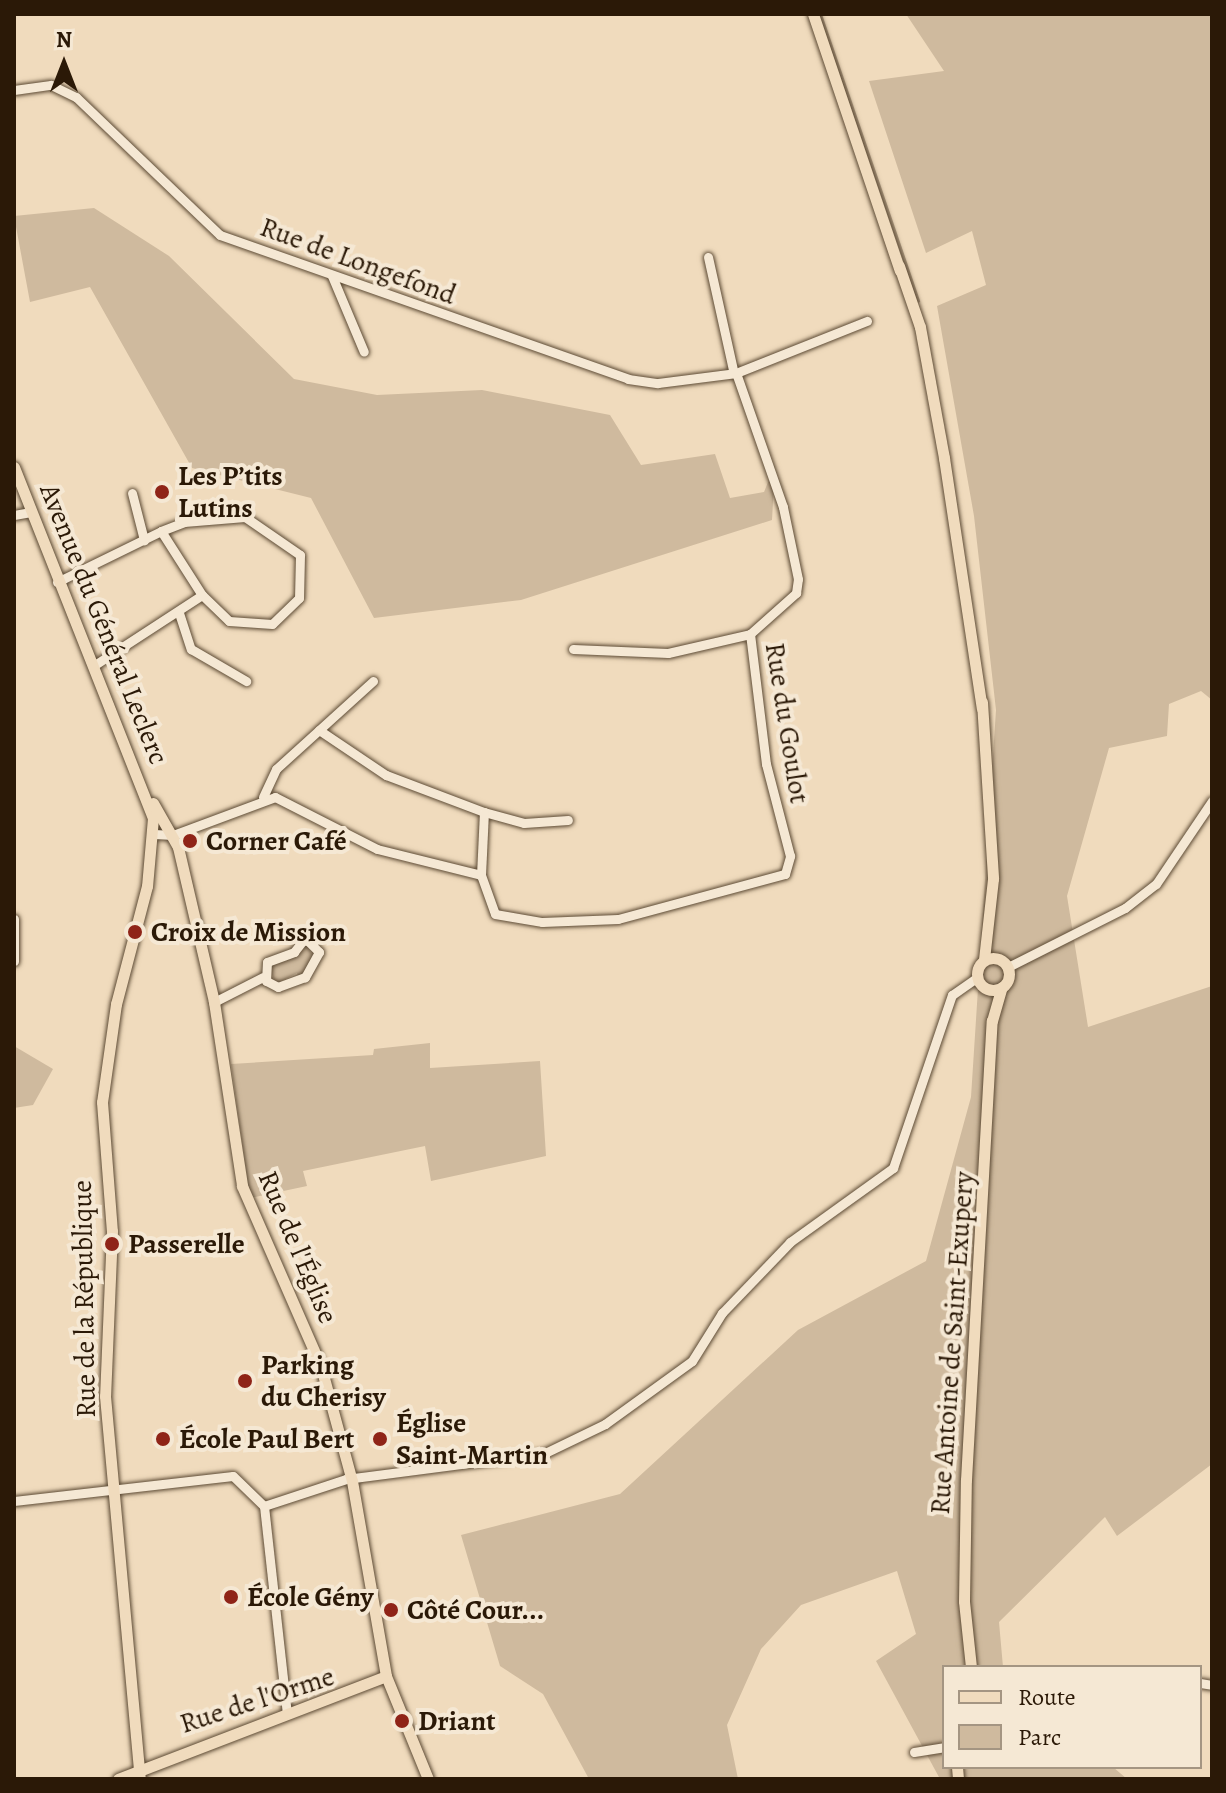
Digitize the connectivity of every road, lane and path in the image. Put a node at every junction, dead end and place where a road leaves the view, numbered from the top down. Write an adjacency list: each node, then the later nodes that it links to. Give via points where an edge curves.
1 (813, 14): 32 (main road, via 899,266 952,497 982,708)
2 (14, 90): 4 (street, Rue de Longefond, via 43,85 68,92 146,159 203,224)
3 (708, 257): 7 (street, Rue du Goulot)
4 (332, 276): 6 (street); 7 (street, Rue de Longefond, via 628,379 658,383)
5 (867, 321): 7 (street, Rue de Longefond)
6 (364, 352)
7 (734, 371): 17 (street, Rue du Goulot, via 783,507 798,579 796,593)
8 (14, 467): 10 (main road, Avenue du Général Leclerc)
9 (132, 493): 13 (street)
10 (31, 512): 11 (street); 14 (main road, Avenue du Général Leclerc)
11 (14, 515)
12 (161, 531): 13 (street); 15 (street); 15 (street, via 245,517 300,555 299,598 272,624 229,621)
13 (144, 540): 14 (street)
14 (57, 582): 19 (main road, Avenue du Général Leclerc)
15 (202, 595): 16 (street)
16 (179, 613): 19 (street); 20 (street, via 191,649)
17 (750, 634): 18 (street, via 668,653); 30 (street, Rue du Goulot, via 789,869 713,898 583,924 504,919)
18 (573, 649)
19 (93, 666): 24 (main road, Avenue du Général Leclerc)
20 (246, 681)
21 (373, 681): 22 (street)
22 (319, 730): 23 (street, via 276,769); 26 (street, via 386,775)
23 (263, 797): 29 (street); 30 (street, via 336,823 377,849)
24 (149, 798): 28 (main road, Avenue du Général Leclerc); 29 (main road, Avenue du Général Leclerc)
25 (1212, 801): 35 (street, via 1156,884 1125,908)
26 (484, 812): 27 (street, via 524,823); 30 (street)
27 (568, 820)
28 (154, 834): 29 (street); 42 (main road, Rue de la République, via 102,1102 112,1231 105,1396)
29 (173, 835): 39 (main road, Rue de l'Église)
30 (481, 875)
31 (14, 919): 33 (street)
32 (992, 929): 34 (main road); 35 (main road)
33 (16, 959)
34 (984, 959): 35 (main road); 37 (main road)
35 (1003, 963): 38 (main road, Rue Antoine de Saint-Exupery)
36 (263, 977): 36 (street, via 278,987 298,983 317,958 314,940 272,957); 39 (street)
37 (980, 983): 38 (main road); 40 (main road, Rue Antoine de Saint-Exupery); 41 (street, via 952,995 893,1168 790,1242 722,1313 692,1361 605,1424 545,1453)
38 (1002, 987): 40 (main road, Rue Antoine de Saint-Exupery)
39 (214, 1002): 41 (main road, Rue de l'Église, via 242,1186 302,1312)
40 (992, 1021): 45 (main road, Rue Antoine de Saint-Exupery, via 965,1505)
41 (352, 1481): 44 (street); 46 (main road, Rue de l'Église)
42 (115, 1485): 43 (street); 44 (street, via 233,1476); 50 (main road, Rue de la République, via 119,1601)
43 (14, 1501)
44 (264, 1506): 47 (street)
45 (971, 1665)
46 (386, 1676): 47 (main road, Rue de l'Orme); 52 (main road, Rue de l'Église)
47 (287, 1713): 50 (main road, Rue de l'Orme)
48 (942, 1747): 49 (street)
49 (914, 1752)
50 (140, 1773): 51 (main road, Rue de l'Orme)
51 (118, 1779)
52 (428, 1779)

